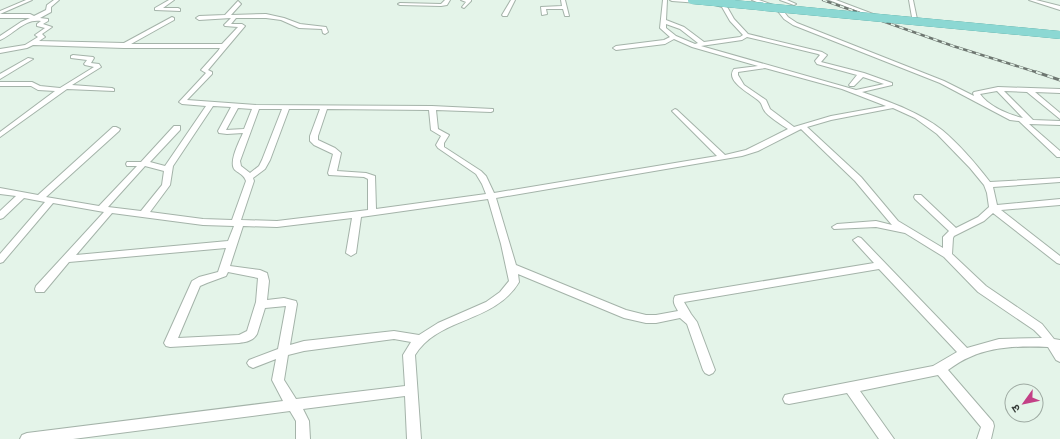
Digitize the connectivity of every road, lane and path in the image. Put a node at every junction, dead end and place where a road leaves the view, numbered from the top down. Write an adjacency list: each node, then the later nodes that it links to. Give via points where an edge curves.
1 (30, 0): 29 (street)
2 (172, 0): 26 (street, via 157,9)
3 (448, 0): 20 (street, via 439,5)
4 (463, 0): 24 (street, via 469,1)
5 (513, 0): 30 (street)
6 (563, 0): 23 (street)
7 (665, 0): 36 (street)
8 (672, 0): 39 (street, via 723,5)
9 (692, 0): 40 (main road, bridge)
10 (706, 0): 22 (street)
11 (754, 0): 22 (street)
12 (782, 0): 21 (street)
13 (831, 0): 37 (street, via 886,19)
14 (911, 0): 37 (street)
15 (1031, 0): 19 (street)
16 (238, 2): 31 (street)
17 (1060, 2): 19 (street)
18 (58, 3): 27 (street); 27 (street, via 49,7)
19 (1043, 3): 25 (street)
20 (400, 4)
21 (794, 4)
22 (772, 6): 62 (street, via 795,24 942,82)
23 (565, 7): 28 (street, via 542,8); 32 (street)
24 (464, 8)
25 (1060, 8)
26 (178, 10)
27 (49, 11): 33 (street)
28 (544, 14)
29 (0, 15): 33 (street, via 26,15)
30 (505, 15)
31 (231, 16): 34 (street); 38 (street, via 282,19 295,25 323,27 326,29); 46 (street, via 227,25 242,26)
32 (567, 16)
33 (33, 18): 42 (street); 43 (street, via 46,20 39,25 49,27 38,35 43,37)
34 (199, 18)
35 (172, 19): 45 (street)
36 (663, 21): 41 (street, via 663,28); 44 (street, via 682,28)
37 (916, 23): 40 (street)
38 (325, 32)
39 (746, 35): 44 (street, via 742,38); 53 (street, via 820,52 824,55 819,63)
40 (1060, 36)
41 (674, 37): 47 (street); 48 (street, via 665,42)
42 (0, 38)
43 (34, 43): 45 (street); 49 (street)
44 (703, 44): 47 (street)
45 (124, 45): 46 (street)
46 (224, 46): 63 (street, via 204,70 210,73 182,102)
47 (694, 46): 52 (street)
48 (616, 48)
49 (0, 51)
50 (73, 57): 57 (street, via 92,58 87,64 98,67)
51 (30, 59): 54 (street)
52 (768, 67): 56 (street); 77 (street, via 740,69 735,71 735,75 742,86 764,101 767,110)
53 (862, 74): 56 (street); 56 (street, via 890,84)
54 (0, 77)
55 (2, 85): 57 (street, via 34,84 38,88)
56 (853, 88): 65 (street)
57 (64, 89): 59 (street); 80 (street)
58 (998, 89): 60 (street); 62 (street, via 976,93); 74 (street)
59 (112, 90)
60 (1030, 90): 61 (street); 72 (street)
61 (1060, 91)
62 (982, 102): 73 (street, via 1006,116)
63 (210, 104): 64 (street); 85 (street)
64 (236, 105): 66 (street); 79 (street, via 222,131)
65 (894, 106): 77 (street); 88 (street, via 940,132)
66 (256, 107): 67 (street); 79 (street)
67 (286, 107): 68 (street); 86 (street, via 266,160)
68 (324, 107): 69 (street); 98 (street, via 314,141 337,153 332,173 366,175 372,178)
69 (432, 108): 70 (street); 91 (street, via 435,130 445,135 440,148 464,161 479,173)
70 (491, 110)
71 (675, 111): 82 (street)
72 (1060, 117)
73 (1022, 121): 74 (street); 81 (street)
74 (1031, 122): 75 (street)
75 (1060, 124)
76 (177, 128): 84 (street)
77 (798, 128): 82 (street, via 751,151); 105 (street, via 858,179 895,222)
78 (116, 129): 93 (street)
79 (247, 131): 86 (street, via 236,164)
80 (0, 135)
81 (1060, 155)
82 (723, 157): 91 (street)
83 (130, 164): 84 (street)
84 (144, 164): 85 (street); 97 (street)
85 (168, 170): 99 (street, via 166,185)
86 (250, 178): 102 (street)
87 (1060, 180): 88 (street)
88 (988, 185): 96 (street)
89 (0, 191): 90 (street)
90 (22, 195): 93 (street); 101 (street)
91 (491, 196): 98 (street); 114 (street)
92 (918, 197): 104 (street)
93 (40, 198): 94 (street)
94 (50, 201): 97 (street); 111 (street)
95 (1060, 202): 96 (street)
96 (993, 208): 104 (street, via 981,219); 112 (street)
97 (106, 209): 99 (street); 110 (street)
98 (372, 213): 100 (street)
99 (144, 215): 102 (street)
100 (357, 215): 102 (street, via 298,222); 108 (street)
101 (0, 216)
102 (237, 224): 107 (street)
103 (837, 227): 105 (street, via 876,224)
104 (954, 231): 109 (street, via 948,237)
105 (908, 232): 109 (street)
106 (858, 240): 113 (street)
107 (232, 244): 110 (street); 115 (street)
108 (352, 253)
109 (947, 255): 120 (street, via 982,289 1038,327)
110 (66, 259): 116 (street)
111 (0, 260)
112 (1060, 261)
113 (881, 265): 118 (street, via 679,299 679,304); 122 (street)
114 (511, 266): 118 (street, via 624,314 646,319 681,314); 119 (street, via 514,282 498,300)
115 (224, 268): 117 (street, via 263,276 264,286); 117 (street, via 220,276 196,284 170,343 245,338 253,330)
116 (40, 289)
117 (260, 305): 121 (street, via 284,302 293,306)
118 (687, 317): 126 (street, via 692,322)
119 (419, 339): 121 (street, via 394,335 304,346); 128 (street, via 409,355)
120 (1056, 343): 122 (street, via 1027,341 983,347); 123 (street)
121 (282, 352): 124 (street); 130 (street, via 278,380)
122 (965, 353): 125 (street)
123 (1060, 357)
124 (253, 363)
125 (940, 369): 127 (street); 135 (street, via 988,426)
126 (709, 370)
127 (850, 387): 129 (street); 134 (street)
128 (411, 390): 130 (street); 133 (street)
129 (789, 399)
130 (292, 405): 131 (street); 132 (street, via 303,418)
131 (27, 439)
132 (303, 439)
133 (414, 439)
134 (887, 439)
135 (984, 439)

